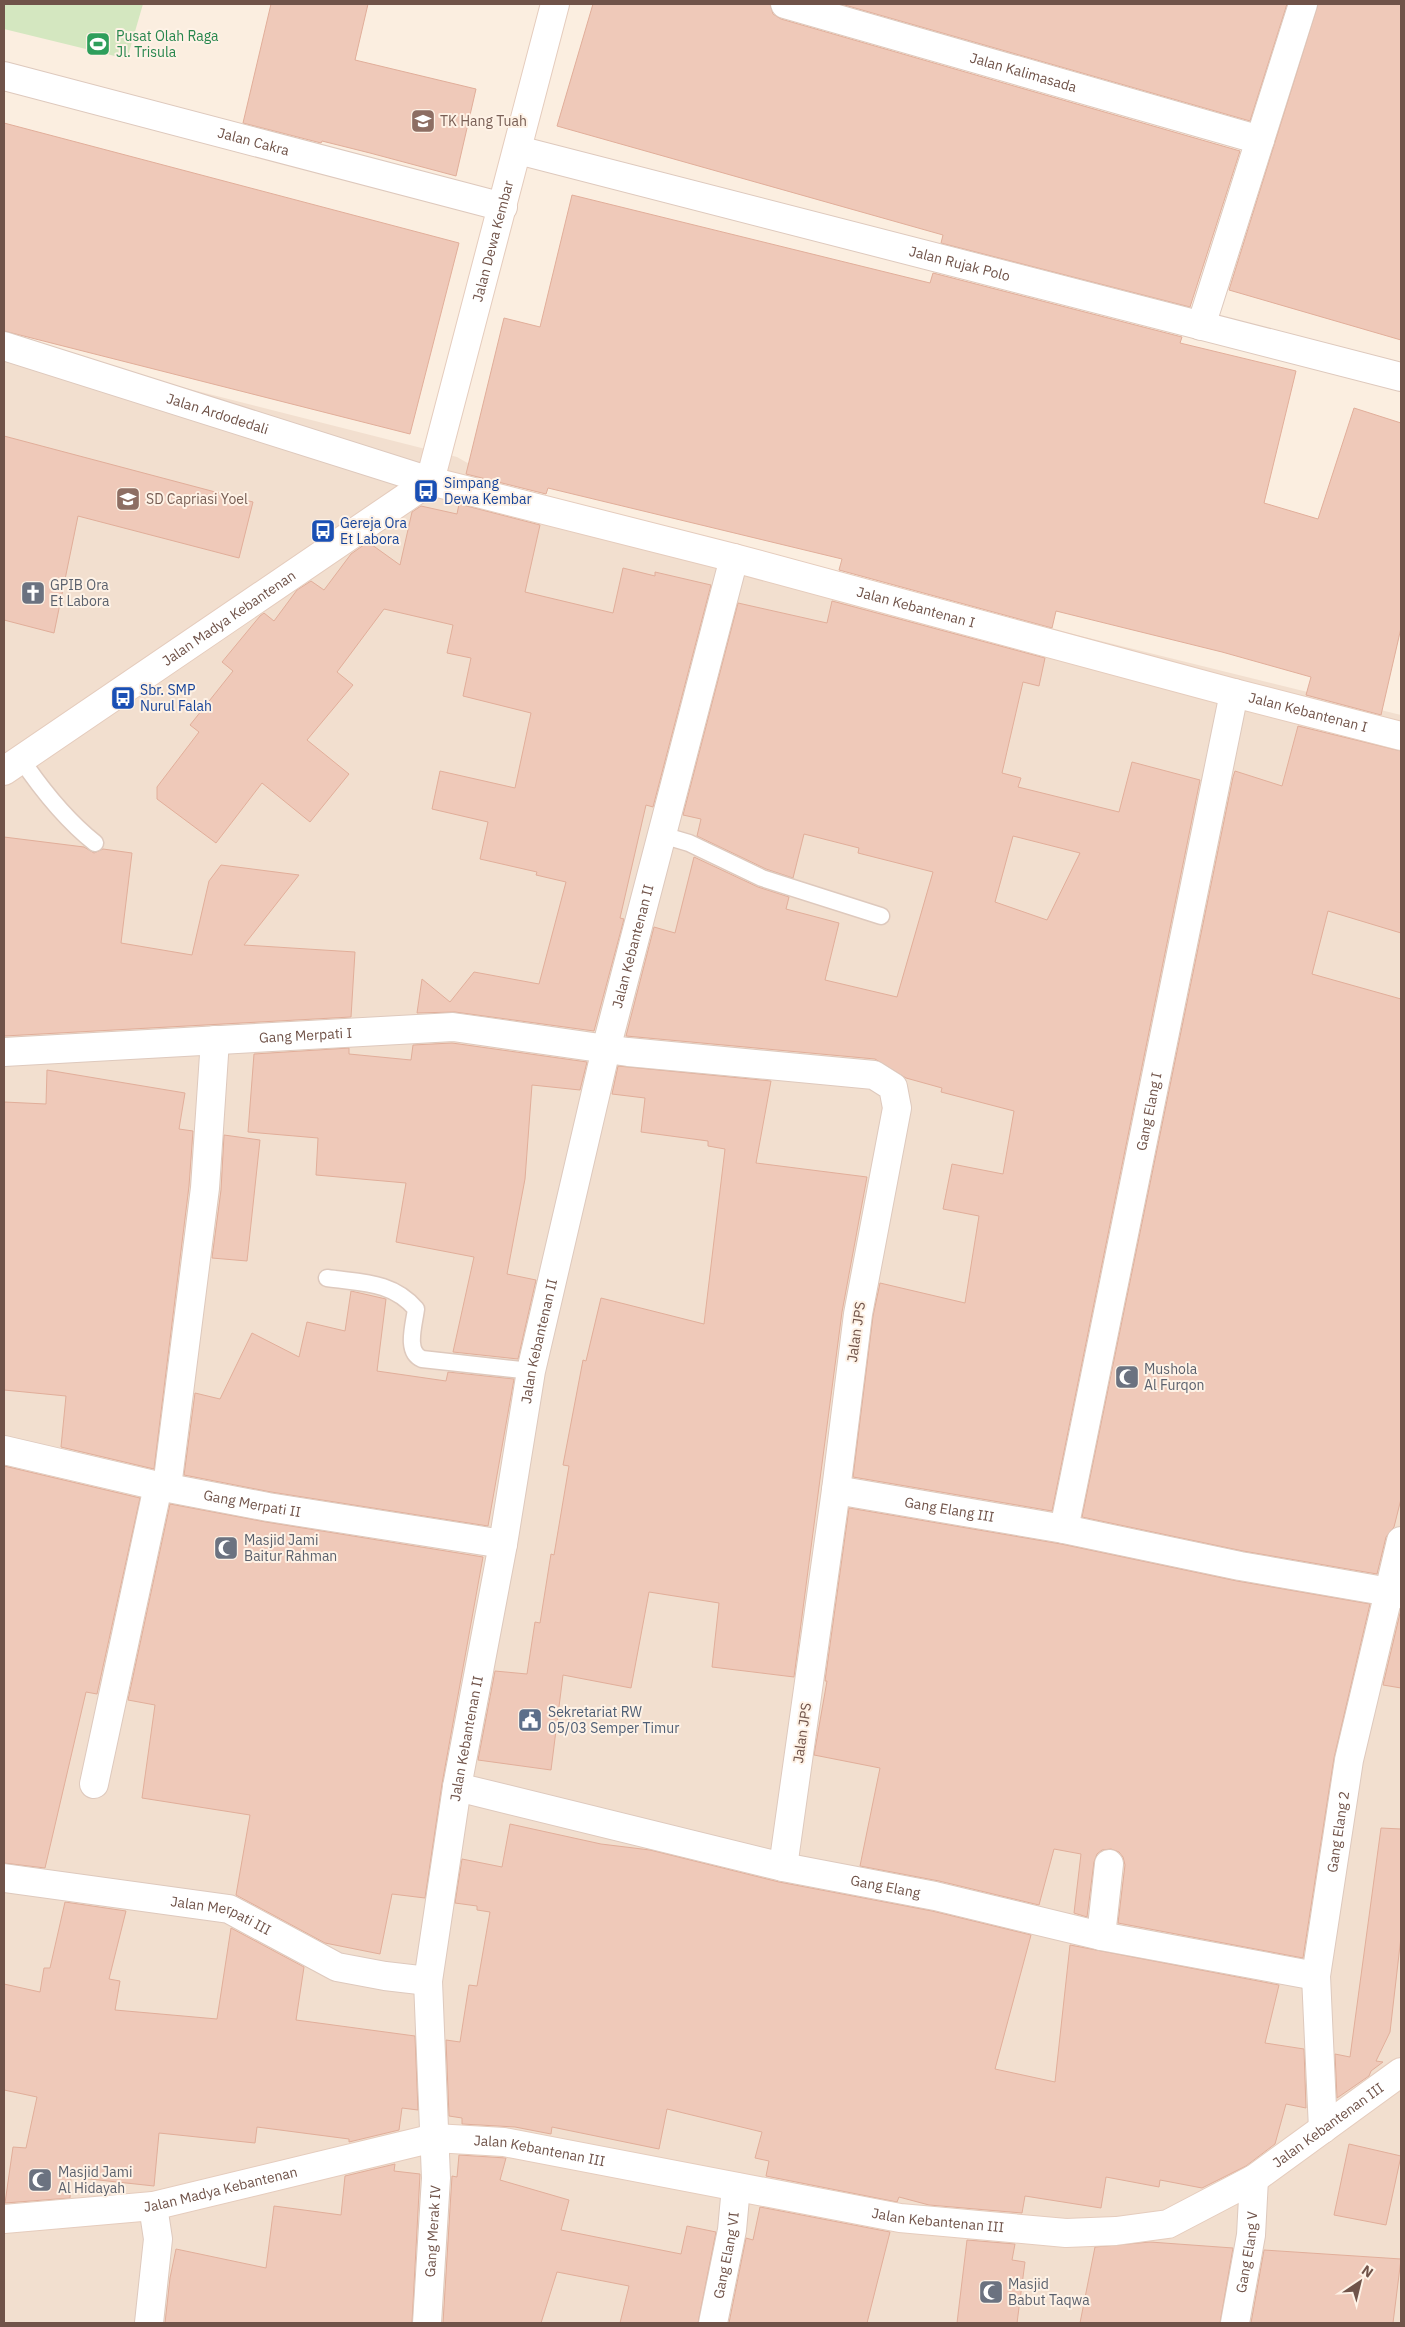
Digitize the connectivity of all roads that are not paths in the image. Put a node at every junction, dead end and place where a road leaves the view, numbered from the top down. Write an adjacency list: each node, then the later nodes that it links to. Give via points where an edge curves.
1 (555, 4): 6 (street, Jalan Dewa Kembar)
2 (785, 4): 5 (street, Jalan Kalimasada)
3 (1303, 4): 5 (street)
4 (4, 76): 7 (street, Jalan Cakra)
5 (1260, 140): 8 (street)
6 (518, 150): 7 (street, Jalan Dewa Kembar); 8 (street, Jalan Rujak Polo)
7 (503, 207): 11 (street, Jalan Dewa Kembar)
8 (1201, 326): 10 (street, Jalan Rujak Polo)
9 (4, 346): 11 (street, Jalan Ardodedali)
10 (1401, 377)
11 (430, 481): 12 (street, Jalan Kebantenan I); 15 (street, Jalan Madya Kebantenan)
12 (734, 558): 13 (street, Jalan Kebantenan I); 16 (street, Jalan Kebantenan II)
13 (1234, 693): 14 (street, Jalan Kebantenan I); 27 (street, Gang Elang I)
14 (1401, 736)
15 (13, 765): 17 (lane, via 37,782 78,830)
16 (662, 835): 18 (lane, via 689,842 762,878); 20 (street, Jalan Kebantenan II)
17 (95, 843)
18 (881, 916)
19 (215, 1040): 20 (street, Gang Merpati I, via 453,1027); 21 (street, Gang Merpati I); 25 (street, via 205,1188)
20 (606, 1049): 23 (street, Jalan Kebantenan II); 26 (street, Jalan JPS, via 874,1075 893,1087 897,1108 858,1314)
21 (4, 1052)
22 (327, 1278): 23 (lane, via 382,1286 404,1296 416,1309 412,1349 422,1360)
23 (531, 1371): 29 (street, Jalan Kebantenan II)
24 (4, 1450): 25 (street, Gang Merpati II)
25 (162, 1486): 29 (street, Gang Merpati II, via 268,1507); 31 (street)
26 (836, 1490): 27 (street, Gang Elang III); 34 (street, Jalan JPS)
27 (1064, 1529): 30 (street, Gang Elang III, via 1240,1566)
28 (1401, 1541): 30 (street, Gang Elang 2)
29 (503, 1544): 32 (street, Jalan Kebantenan II)
30 (1395, 1593): 37 (street, Gang Elang 2, via 1348,1760)
31 (94, 1784)
32 (457, 1787): 34 (street, Gang Elang); 38 (street, Jalan Kebantenan II)
33 (1108, 1864): 36 (street)
34 (783, 1867): 36 (street, Gang Elang, via 936,1896)
35 (4, 1878): 38 (street, Jalan Merpati III, via 229,1909 337,1967)
36 (1101, 1936): 37 (street, Gang Elang)
37 (1316, 1976): 40 (street, Gang Elang 2)
38 (428, 1981): 41 (street, Jalan Kebantenan II)
39 (1401, 2072): 40 (street, Jalan Kebantenan III)
40 (1323, 2129): 42 (street, Jalan Kebantenan III)
41 (434, 2138): 43 (street, Jalan Kebantenan III, via 504,2142); 44 (street, Jalan Madya Kebantenan); 47 (street, Gang Merak IV, via 436,2178)
42 (1254, 2179): 43 (street, Jalan Kebantenan III, via 1168,2224 1066,2233 900,2218); 49 (street, Gang Elang V, via 1252,2235)
43 (736, 2187): 48 (street, Gang Elang VI, via 732,2230)
44 (153, 2206): 45 (street, Jalan Madya Kebantenan); 46 (street, via 158,2239)
45 (4, 2219)
46 (150, 2323)
47 (427, 2323)
48 (713, 2323)
49 (1235, 2323)

